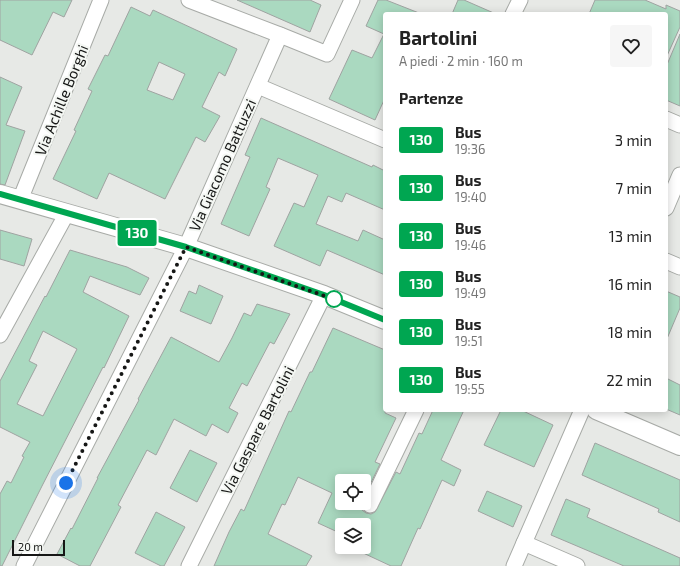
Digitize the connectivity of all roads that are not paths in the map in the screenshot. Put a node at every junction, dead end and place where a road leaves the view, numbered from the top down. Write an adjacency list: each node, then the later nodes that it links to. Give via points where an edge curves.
1 (102, 0): 13 (street, Via Achille Borghi)
2 (189, 0): 6 (street)
3 (352, 0): 6 (street, via 327,54)
4 (520, 0): 5 (street)
5 (514, 12)
6 (280, 35): 7 (street, Via Giacomo Battuzzi)
7 (258, 86): 10 (street); 16 (street, Via Giacomo Battuzzi)
8 (668, 120): 9 (street)
9 (680, 125)
10 (383, 139)
11 (680, 175): 14 (street)
12 (0, 194): 13 (street)
13 (20, 200): 15 (street)
14 (668, 203)
15 (67, 213): 16 (street); 21 (street)
16 (186, 247): 19 (street); 28 (street, Via Giacomo Battuzzi)
17 (668, 262): 18 (street)
18 (680, 267)
19 (324, 295): 20 (street); 29 (street, Via Gaspare Bartolini)
20 (383, 319)
21 (0, 335)
22 (415, 412): 26 (street)
23 (581, 412): 27 (street)
24 (601, 412): 25 (street)
25 (680, 446)
26 (371, 503)
27 (524, 543): 30 (street); 31 (street)
28 (24, 566)
29 (189, 566)
30 (514, 566)
31 (577, 566)

